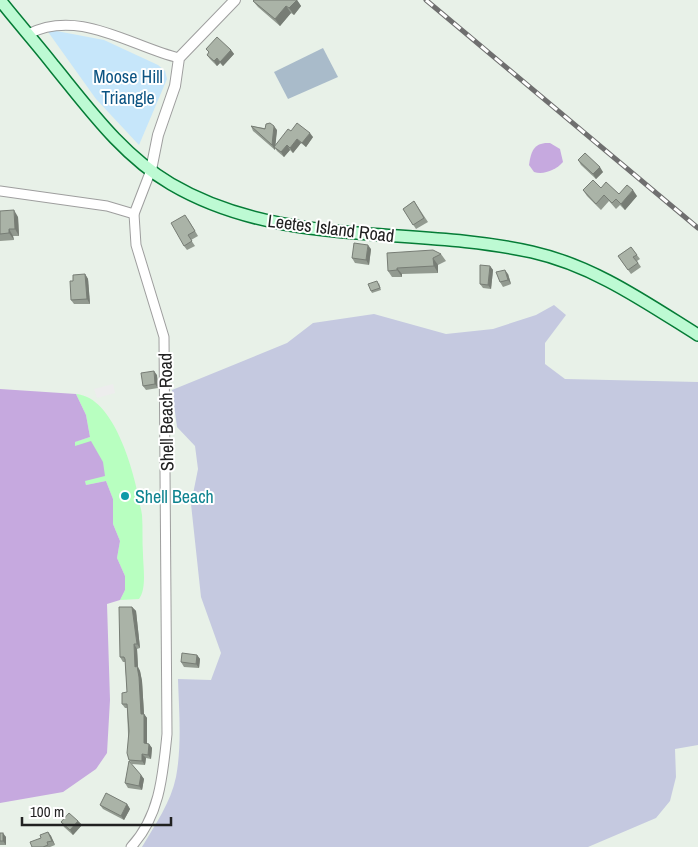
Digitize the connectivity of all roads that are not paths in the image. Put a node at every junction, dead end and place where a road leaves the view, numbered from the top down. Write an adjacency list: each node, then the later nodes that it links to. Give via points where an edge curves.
1 (0, 0): 3 (main road, Leetes Island Road)
2 (235, 0): 4 (street)
3 (28, 34): 4 (street, via 54,26 87,27); 5 (main road, Leetes Island Road, via 109,132)
4 (178, 58): 5 (street, via 175,86)
5 (150, 170): 7 (street, Shell Beach Road); 8 (main road, Leetes Island Road, via 208,203 279,224 497,246 557,258 603,278)
6 (0, 191): 7 (street, via 107,206)
7 (134, 214): 9 (street, Shell Beach Road, via 136,246 164,336 167,734 163,781 154,809)
8 (698, 335)
9 (131, 847)

